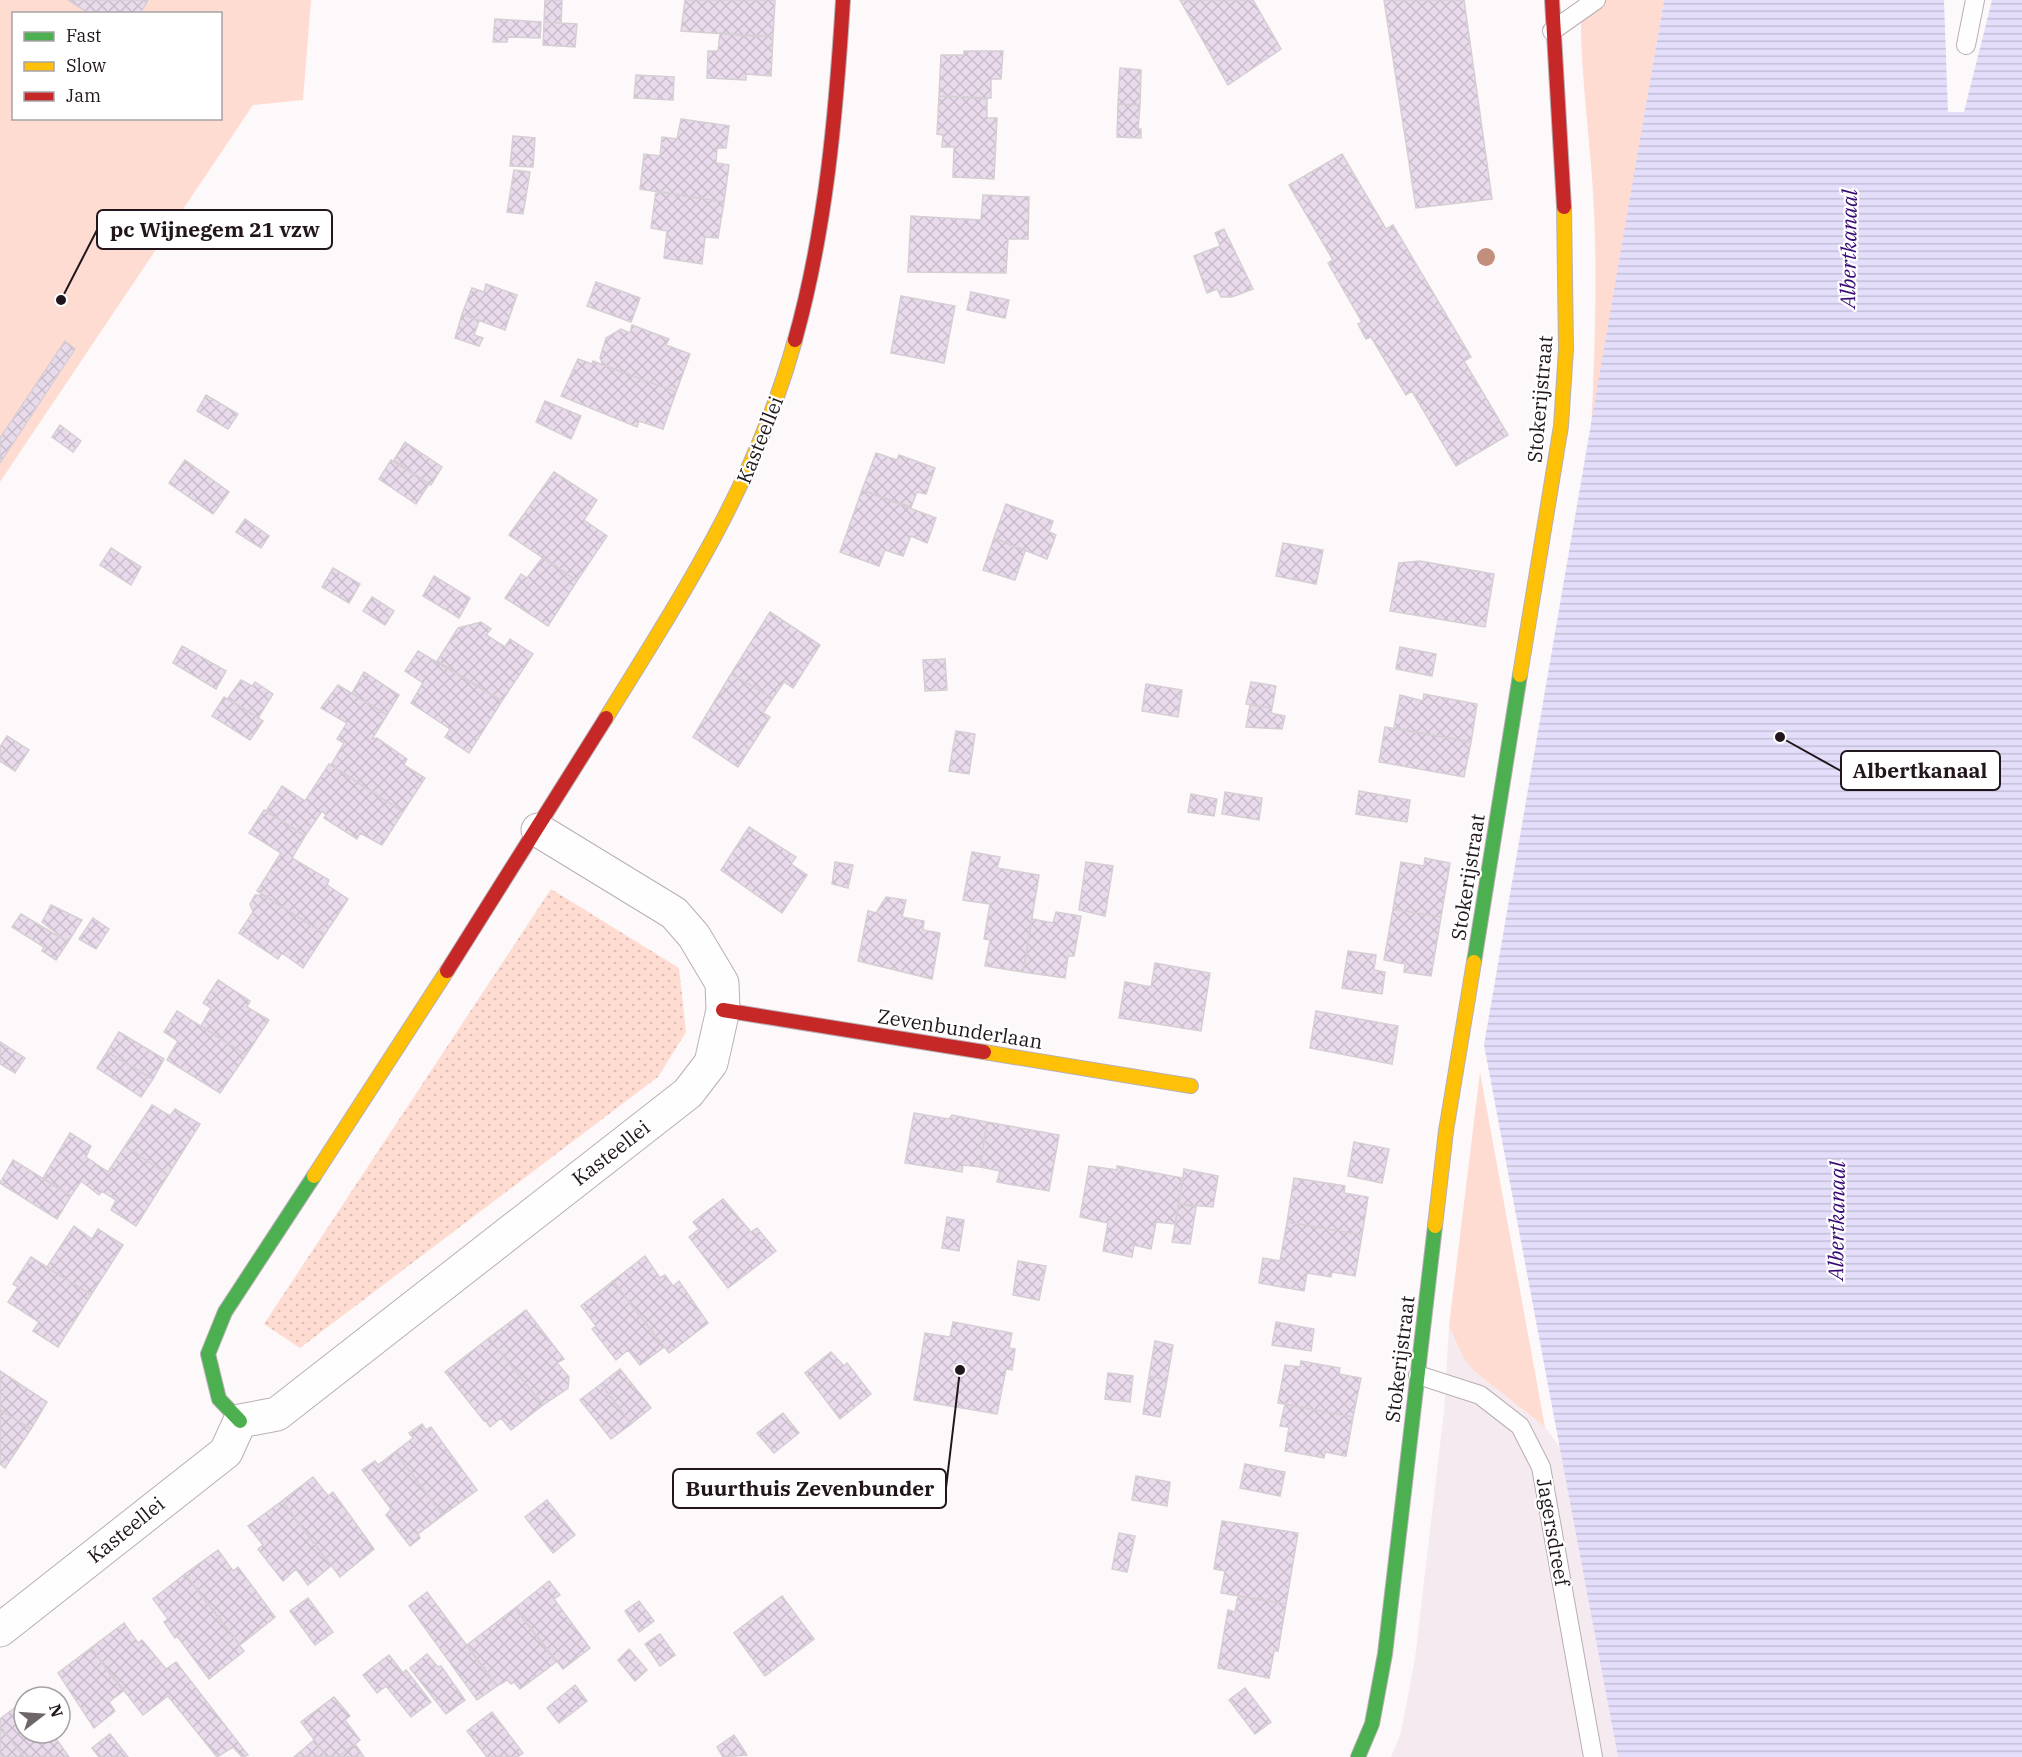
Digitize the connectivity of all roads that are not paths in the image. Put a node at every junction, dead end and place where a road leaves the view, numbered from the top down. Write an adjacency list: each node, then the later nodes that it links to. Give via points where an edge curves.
1 (843, 0): 7 (street, Kasteellei, via 821,227 784,381 750,469 715,539)
2 (1552, 0): 6 (street, Stokerijstraat)
3 (1596, 0): 6 (lane)
4 (1965, 0): 5 (lane, via 1966,45)
5 (1975, 0)
6 (1552, 31): 10 (street, Stokerijstraat, via 1564,211 1566,349 1561,426 1446,1131)
7 (538, 830): 8 (street, Kasteellei, via 674,913 694,936 722,983); 11 (street, Kasteellei, via 225,1312 208,1354 219,1399)
8 (723, 1010): 9 (street, Zevenbunderlaan); 11 (street, Kasteellei, via 711,1063 688,1093 277,1414)
9 (1191, 1086)
10 (1418, 1375): 13 (street, Stokerijstraat, via 1385,1654 1372,1724); 14 (lane, Jagersdreef, via 1480,1395 1520,1426 1542,1467)
11 (240, 1420): 12 (street, Kasteellei, via 226,1452)
12 (0, 1630)
13 (1358, 1757)
14 (1593, 1757)

